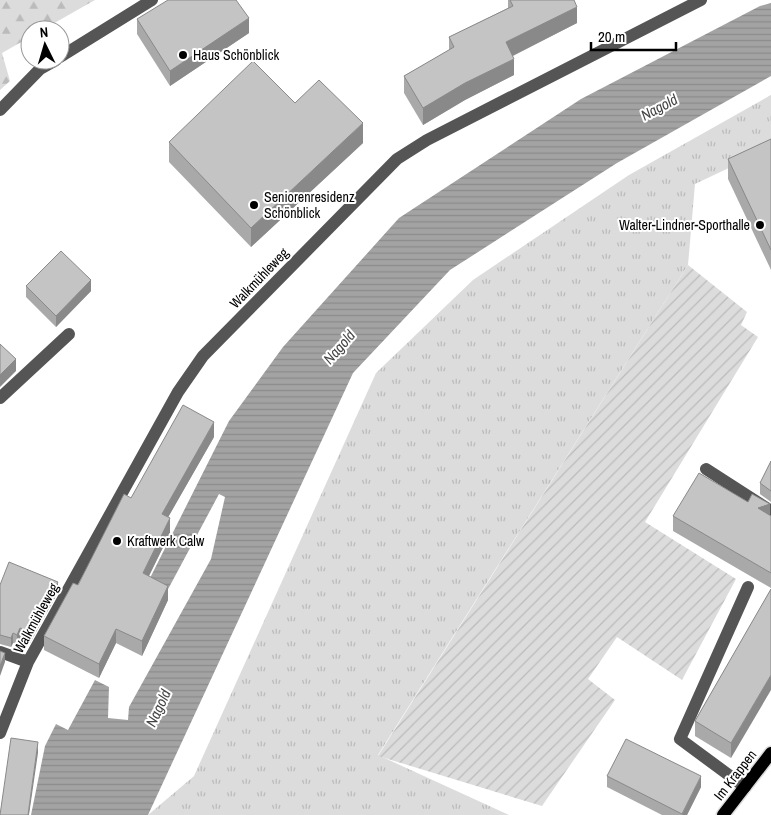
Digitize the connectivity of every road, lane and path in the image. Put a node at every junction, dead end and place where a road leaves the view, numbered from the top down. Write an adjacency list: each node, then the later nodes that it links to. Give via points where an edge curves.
1 (152, 0): 3 (street)
2 (701, 0): 12 (street, Walkmühleweg, via 427,140 398,158 204,356 178,392)
3 (70, 51)
4 (39, 70): 5 (street)
5 (0, 110)
6 (69, 334): 7 (street)
7 (0, 398)
8 (706, 469): 9 (street)
9 (771, 511)
10 (748, 587): 15 (street, via 680,739)
11 (0, 652): 12 (street)
12 (28, 662): 13 (street, Walkmühleweg)
13 (0, 733)
14 (771, 753): 15 (main road, Im Krappen)
15 (745, 787): 16 (main road, Im Krappen)
16 (723, 815)

